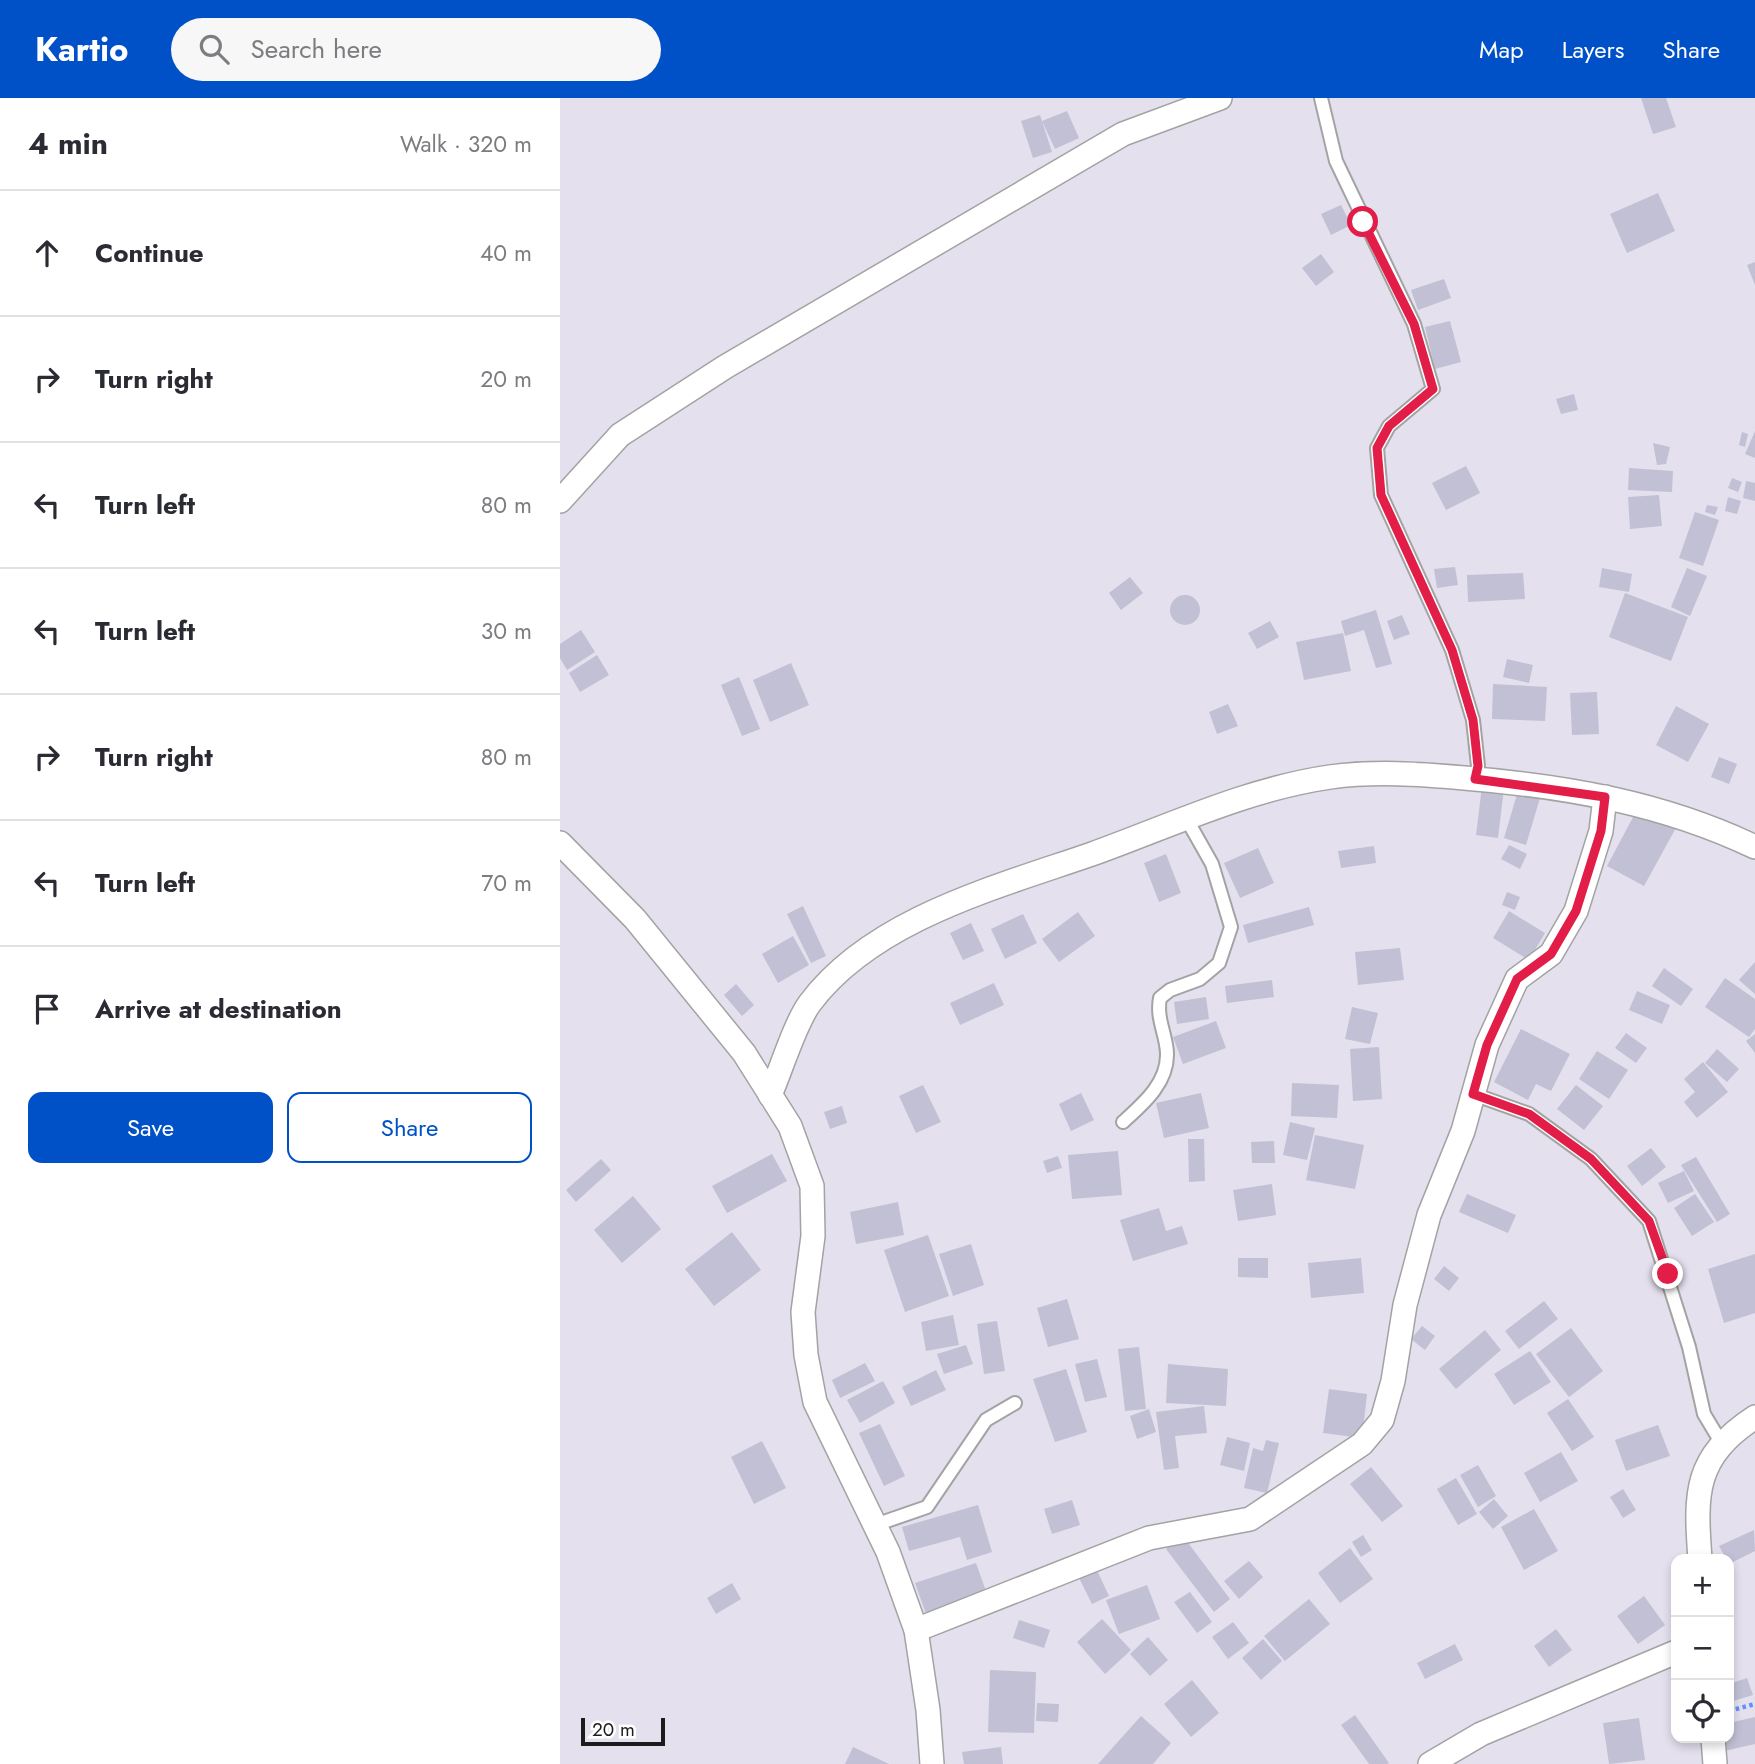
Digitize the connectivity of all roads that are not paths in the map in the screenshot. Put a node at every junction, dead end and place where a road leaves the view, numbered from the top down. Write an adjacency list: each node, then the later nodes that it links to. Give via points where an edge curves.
1 (1220, 98): 3 (street, via 1123,135 725,367 621,435)
2 (1321, 98): 4 (lane, via 1336,161 1414,324 1433,389 1389,426 1377,448 1381,495 1452,650 1473,720)
3 (560, 501)
4 (1475, 779): 5 (street); 6 (street, via 1395,772 1329,777 1230,801)
5 (1605, 797): 8 (street, via 1688,818); 9 (street, via 1601,831 1576,911 1551,954 1517,979 1487,1045)
6 (1185, 818): 10 (street, via 922,917 863,949 809,1004); 11 (lane, via 1212,864 1231,927 1219,964 1200,979 1160,998 1157,1014 1167,1053 1162,1078 1148,1100)
7 (560, 843): 10 (street, via 635,919 744,1053)
8 (1755, 847)
9 (1473, 1094): 14 (lane, via 1539,1121 1591,1159 1649,1221 1689,1347 1704,1414); 17 (street, via 1429,1215 1382,1420 1362,1444 1251,1519 1149,1538)
10 (770, 1095): 15 (street, via 790,1126 812,1186 813,1236 803,1312 814,1402)
11 (1123, 1122)
12 (1014, 1403): 15 (lane, via 986,1420 928,1507)
13 (1755, 1417): 14 (street)
14 (1723, 1444): 16 (street, via 1704,1468 1698,1489)
15 (875, 1525): 17 (street)
16 (1700, 1554)
17 (916, 1630): 20 (street)
18 (1671, 1654): 21 (street, via 1481,1734)
19 (1713, 1743): 22 (street)
20 (932, 1764)
21 (1430, 1764)
22 (1715, 1764)

